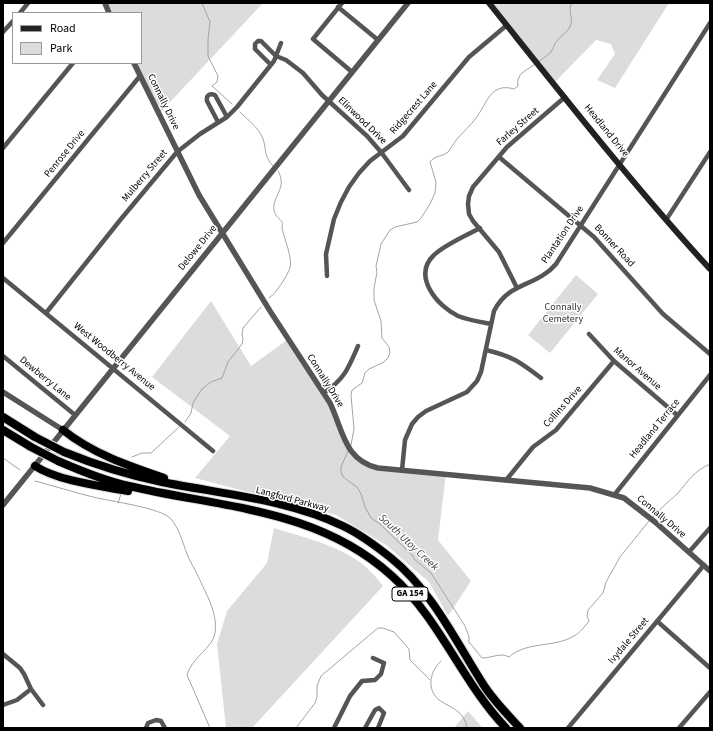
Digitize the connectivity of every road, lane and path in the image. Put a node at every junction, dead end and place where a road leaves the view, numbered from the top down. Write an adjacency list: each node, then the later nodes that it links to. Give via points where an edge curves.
1 (28, 3): 6 (street)
2 (342, 3): 5 (street)
3 (408, 3): 11 (street, Delowe Drive)
4 (489, 3): 9 (main road, Headland Drive)
5 (338, 8): 11 (street); 17 (street, via 313,39)
6 (21, 12)
7 (12, 22): 10 (street)
8 (710, 23): 28 (street, Plantation Drive)
9 (507, 25): 19 (main road, Headland Drive); 25 (street, Ridgecrest Lane, via 469,57 403,136)
10 (3, 32)
11 (378, 40): 17 (street, Delowe Drive)
12 (281, 43): 13 (street, Mulberry Street)
13 (276, 56): 16 (street, Mulberry Street); 16 (street, Elinwood Drive, via 261,41 254,44 255,49); 20 (street, Elinwood Drive, via 286,60 303,74)
14 (72, 64): 23 (street)
15 (134, 64): 18 (street, Connally Drive)
16 (271, 65): 21 (street, Mulberry Street)
17 (352, 72): 20 (street, Delowe Drive)
18 (140, 76): 24 (street, Connally Drive); 34 (street, Penrose Drive)
19 (565, 97): 27 (street, Farley Street, via 514,140); 28 (main road, Headland Drive)
20 (329, 102): 25 (street, Elinwood Drive); 33 (street, Delowe Drive)
21 (227, 117): 22 (street, Mulberry Street); 22 (street, via 215,95 209,94 206,97 207,101)
22 (218, 122): 24 (street, Mulberry Street)
23 (3, 148)
24 (177, 152): 33 (street, Connally Drive); 39 (street, Mulberry Street)
25 (381, 152): 29 (street, Elinwood Drive); 36 (street, Ridgecrest Lane, via 359,173 341,202 334,219 326,254)
26 (710, 152): 30 (street)
27 (499, 157): 31 (street, Bonner Road); 32 (street, Farley Street, via 471,192 469,214)
28 (620, 165): 30 (main road, Headland Drive); 31 (street, Plantation Drive)
29 (409, 190)
30 (666, 220): 35 (main road, Headland Drive)
31 (581, 226): 38 (street, Plantation Drive, via 552,270); 44 (street, Bonner Road, via 606,249 663,314)
32 (480, 228): 38 (street, Farley Street, via 499,252); 40 (street, via 435,254 427,265 426,278 431,293 451,311 466,319)
33 (222, 233): 47 (street, Delowe Drive); 51 (street, Connally Drive)
34 (3, 243)
35 (710, 267)
36 (327, 276)
37 (3, 278): 39 (street, West Woodberry Avenue)
38 (516, 288): 40 (street, Plantation Drive, via 499,302)
39 (46, 313): 47 (street, West Woodberry Avenue)
40 (491, 324): 43 (street, Plantation Drive)
41 (589, 334): 46 (street, Manor Avenue)
42 (358, 346): 51 (street, via 342,378)
43 (486, 350): 49 (street, via 514,359); 61 (street, Plantation Drive, via 481,372 472,388 463,395 426,411 412,424 405,440)
44 (710, 354)
45 (3, 356): 52 (street, Dewberry Lane)
46 (614, 361): 53 (street, Manor Avenue); 62 (street, Collins Drive, via 556,430 533,447)
47 (113, 367): 52 (street, Delowe Drive); 59 (street, West Woodberry Avenue)
48 (710, 375): 53 (street, Headland Terrace)
49 (541, 378)
50 (3, 392): 55 (street)
51 (324, 393): 61 (street, Connally Drive, via 337,417 346,444 353,454 372,467)
52 (75, 415): 57 (street, Delowe Drive)
53 (677, 415): 64 (street, Headland Terrace)
54 (3, 417): 63 (highway, Langford Parkway / GA 154, bridge, via 64,452 110,469)
55 (49, 421): 57 (street); 58 (street, via 55,433)
56 (3, 430): 65 (highway, Langford Parkway / GA 154, bridge, via 58,461 104,479)
57 (63, 430): 58 (street, Delowe Drive); 63 (highway, via 111,458)
58 (55, 440): 60 (street, Delowe Drive)
59 (213, 451)
60 (35, 466): 65 (highway, via 52,474 94,485); 66 (street, Delowe Drive)
61 (402, 470): 62 (street, Connally Drive)
62 (507, 480): 64 (street, Connally Drive, via 590,488)
63 (194, 488): 85 (highway, Langford Parkway / GA 154, via 273,503 318,516 344,526 391,558 419,585 438,610 483,685)
64 (614, 494): 68 (street, Connally Drive, via 638,507)
65 (175, 496): 84 (highway, Langford Parkway / GA 154, via 292,520 322,531 372,559 411,595 482,700)
66 (3, 505)
67 (710, 528): 68 (street)
68 (689, 552): 69 (street, Connally Drive)
69 (704, 565): 70 (street, Connally Drive); 71 (street, Ivydale Street)
70 (710, 571)
71 (657, 621): 74 (street); 86 (street, Ivydale Street)
72 (3, 654): 75 (street, via 20,668)
73 (373, 658): 81 (street, via 384,663 381,674 375,680 362,681 350,696)
74 (710, 668)
75 (31, 689): 77 (street, via 17,700); 78 (street)
76 (710, 692): 87 (street)
77 (3, 705)
78 (44, 705)
79 (146, 728): 80 (street, via 148,723 156,720 161,721)
80 (165, 728)
81 (334, 728)
82 (365, 728): 83 (street, via 375,710 379,708 384,714)
83 (378, 728)
84 (506, 728)
85 (520, 728)
86 (568, 728)
87 (679, 728)

